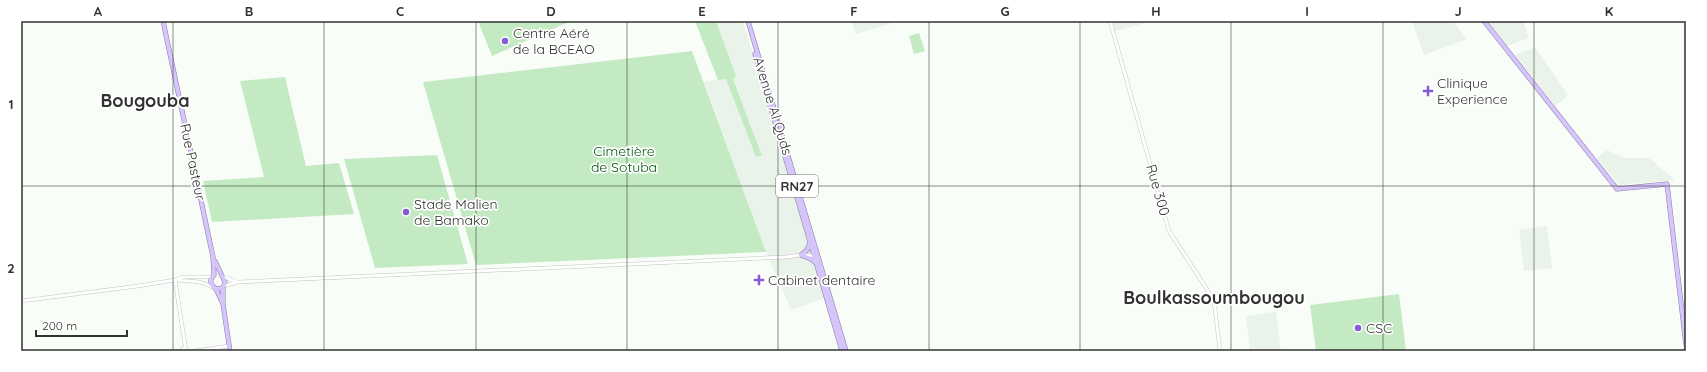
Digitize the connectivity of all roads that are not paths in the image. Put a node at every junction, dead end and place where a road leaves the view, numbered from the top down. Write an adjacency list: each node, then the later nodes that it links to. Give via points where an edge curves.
1 (163, 21): 8 (main road, Rue Pasteur)
2 (746, 21): 5 (main road, Avenue Al Quds / RN27); 7 (main road, Avenue Al Quds / RN27)
3 (1110, 21): 26 (street, Rue 300, via 1169,231 1214,300)
4 (1484, 21): 18 (main road, via 1617,189 1667,184)
5 (810, 243): 6 (main road); 7 (main road, Avenue Al Quds / RN27)
6 (801, 255): 7 (street); 9 (main road); 13 (street)
7 (816, 256): 9 (main road, Avenue Al Quds / RN27); 25 (main road, Avenue Al Quds / RN27)
8 (213, 257): 10 (main road); 11 (main road)
9 (816, 263): 24 (main road, Avenue Al Quds / RN27)
10 (213, 276): 11 (main road); 12 (street); 15 (main road, via 210,282)
11 (222, 276): 13 (street); 14 (main road, via 225,281)
12 (175, 280): 15 (street, via 206,283); 16 (street); 19 (street)
13 (238, 282): 14 (street)
14 (223, 287): 15 (main road); 17 (main road)
15 (214, 288): 17 (main road)
16 (21, 301)
17 (223, 304): 20 (main road)
18 (1686, 345)
19 (185, 347): 21 (street); 22 (street)
20 (230, 349): 23 (street)
21 (181, 351)
22 (186, 351)
23 (196, 351)
24 (842, 351)
25 (846, 351)
26 (1220, 351)

